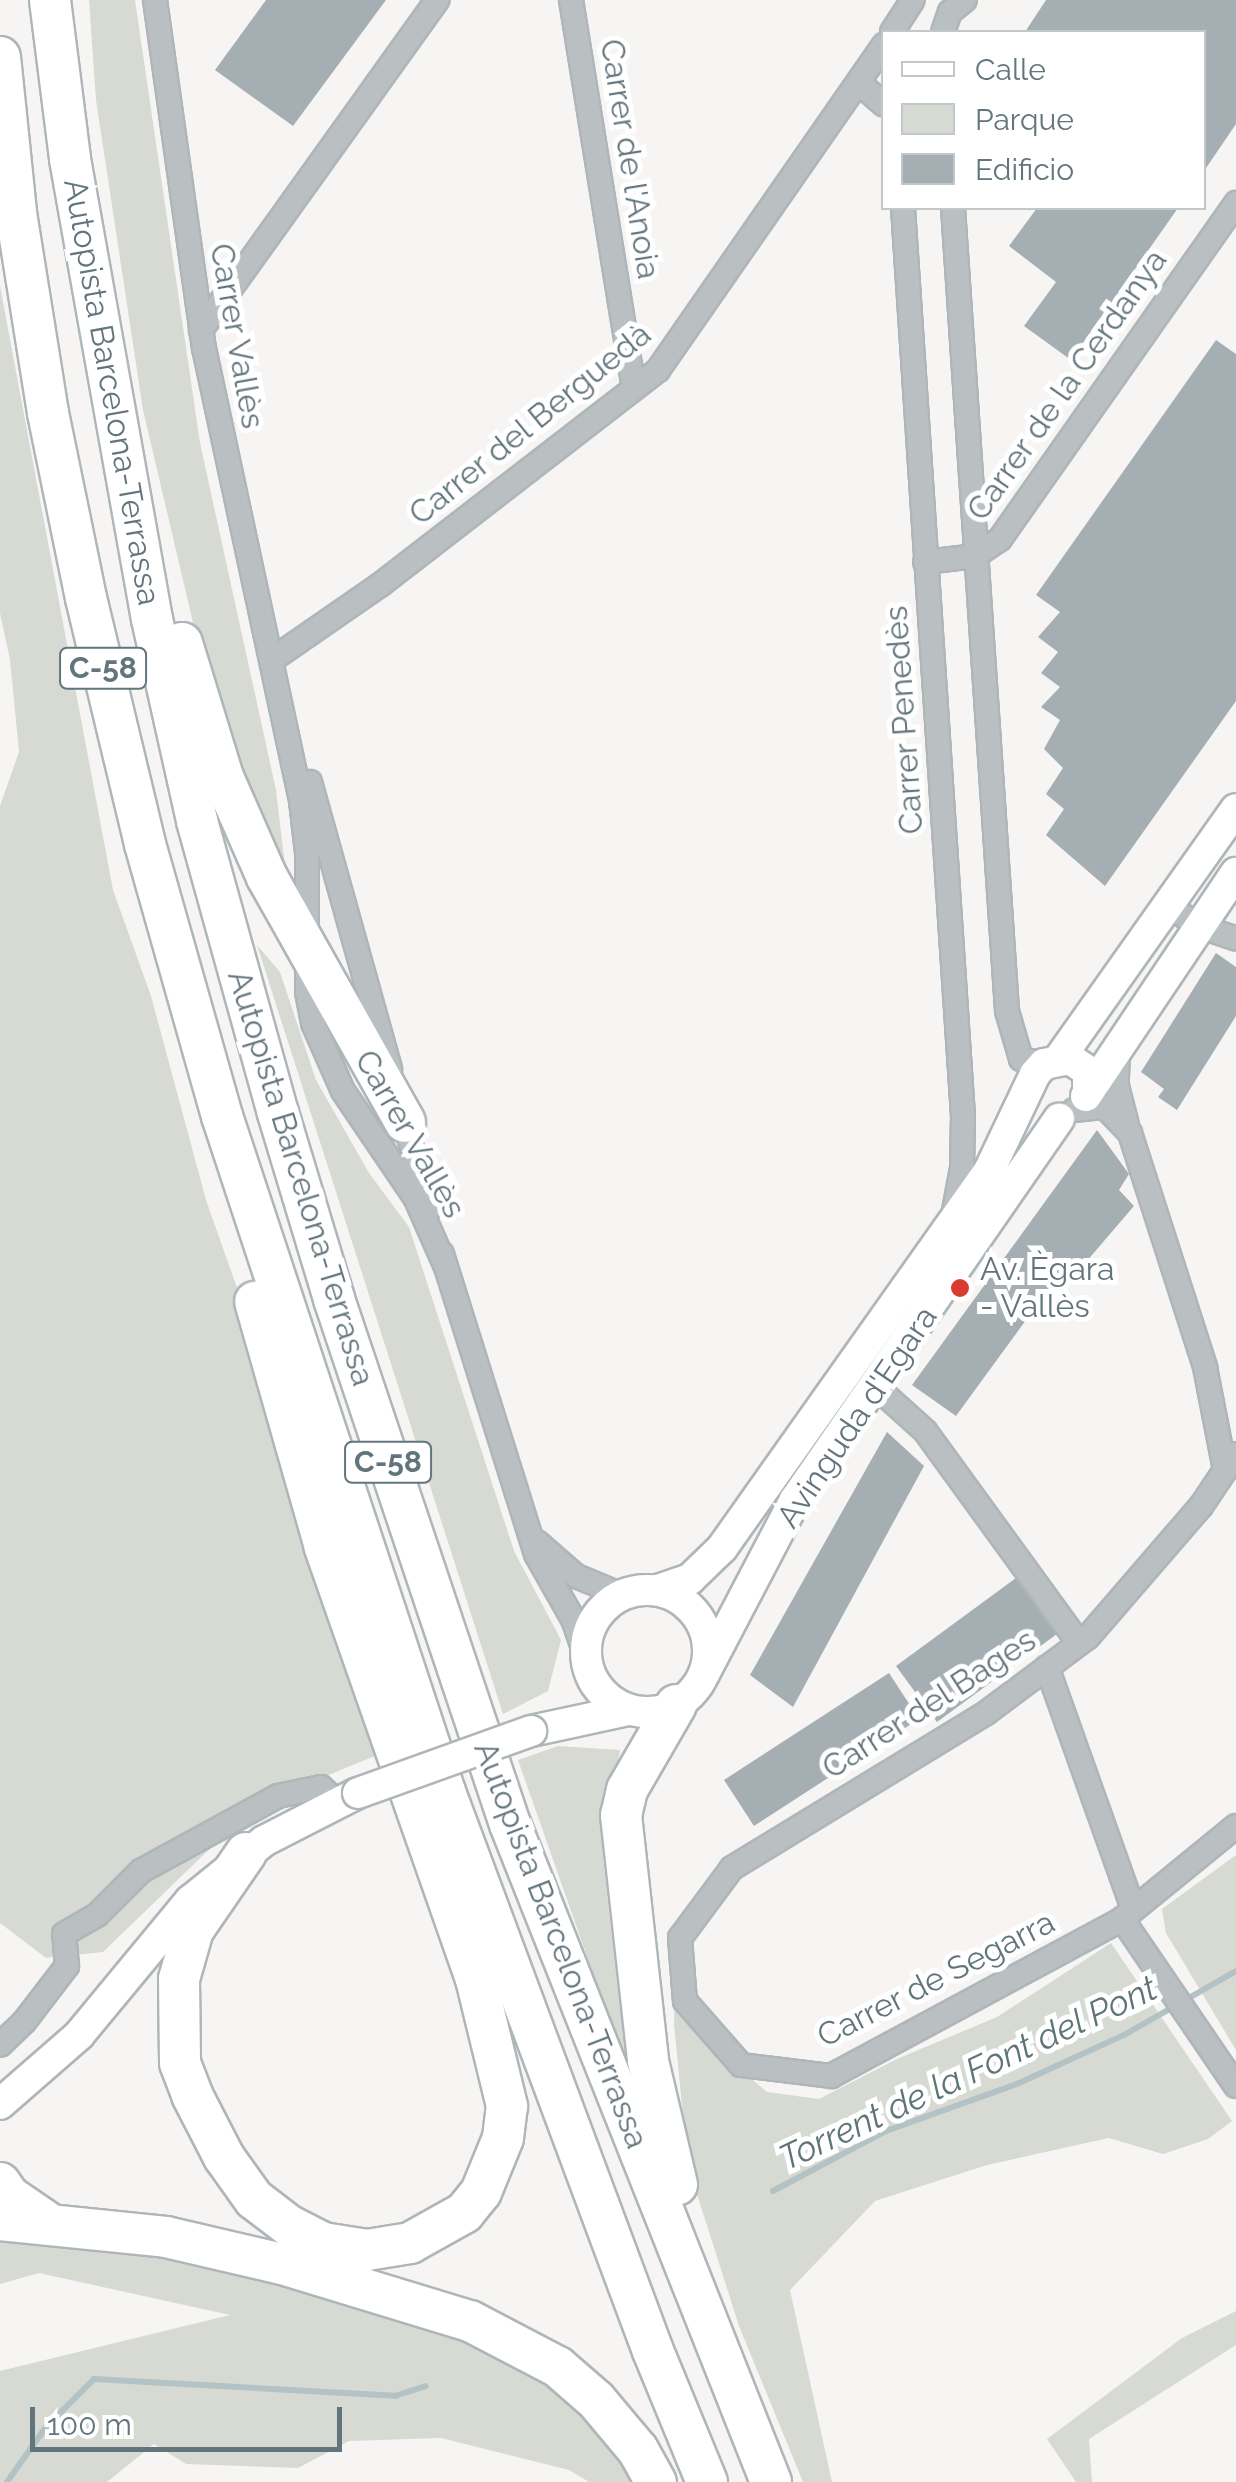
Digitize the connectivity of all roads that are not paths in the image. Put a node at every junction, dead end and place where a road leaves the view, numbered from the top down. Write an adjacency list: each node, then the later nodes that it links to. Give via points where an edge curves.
1 (50, 0): 19 (highway, Autopista Barcelona-Terrassa / C-58)
2 (155, 0): 17 (street, Carrer Vallès)
3 (437, 0): 17 (street)
4 (571, 0): 18 (street, Carrer de l'Anoia)
5 (913, 0): 8 (street)
6 (938, 0): 7 (street)
7 (962, 0): 9 (street)
8 (893, 30)
9 (944, 30)
10 (881, 51): 12 (street, Carrer del Berguedà)
11 (0, 57): 32 (highway, Autopista Barcelona-Terrassa / C-58, via 16,213 86,598 145,844)
12 (859, 84): 13 (street); 18 (street, Carrer del Berguedà, via 675,350)
13 (881, 102)
14 (1236, 203): 20 (street, Carrer de la Cerdanya, via 1000,539)
15 (903, 210): 21 (street, Carrer Penedès)
16 (953, 210): 20 (street)
17 (201, 330): 22 (street, Carrer Vallès, via 240,534)
18 (634, 388): 22 (street, Carrer del Berguedà)
19 (115, 422): 28 (highway, via 223,777); 60 (highway, Autopista Barcelona-Terrassa / C-58, via 202,838 334,1299 510,1824)
20 (975, 556): 21 (street, Carrer de la Cerdanya); 30 (street, via 1007,1012 1021,1060)
21 (926, 562): 35 (street, Carrer Penedès, via 963,1114 962,1168)
22 (275, 669): 28 (street, Carrer Vallès, via 308,853); 33 (street, Carrer Vallès)
23 (1236, 809): 25 (street, Avinguda d'Egara)
24 (1236, 873): 26 (street, Avinguda d'Egara)
25 (1169, 906): 26 (street); 30 (street, Avinguda d'Egara)
26 (1199, 926): 27 (street); 29 (street, Avinguda d'Egara)
27 (1236, 939)
28 (307, 949): 33 (highway); 36 (street, Carrer Vallès, via 313,1023 331,1068 416,1199)
29 (1119, 1042): 31 (street, Avinguda d'Egara); 34 (street, via 1116,1066)
30 (1044, 1070): 31 (street, via 1082,1063); 31 (street, via 1035,1115 1045,1121); 35 (street, Avinguda d'Egara)
31 (1081, 1094): 34 (street); 34 (street); 37 (street, Avinguda d'Egara)
32 (222, 1116): 51 (highway, via 252,1292 325,1547 476,1979 507,2106 503,2138 481,2192 464,2214 410,2243 367,2250 323,2243 288,2225 254,2199 192,2096 180,2063 179,1979 193,1930); 62 (highway, Autopista Barcelona-Terrassa / C-58, via 444,1792)
33 (405, 1122): 36 (street, Carrer Vallès)
34 (1127, 1124): 38 (street)
35 (950, 1226): 40 (street, Avinguda d'Egara, via 722,1548 690,1579)
36 (446, 1267): 39 (street, Carrer Vallès)
37 (875, 1386): 42 (street, via 924,1431); 45 (street, Avinguda d'Egara, via 796,1500)
38 (1231, 1461): 42 (street, Carrer del Bages, via 1201,1506)
39 (524, 1518): 41 (street, Carrer Vallès, via 560,1565); 43 (street, Carrer Vallès)
40 (658, 1590): 41 (street); 45 (street, via 696,1614 707,1643)
41 (622, 1594): 43 (street, via 592,1622)
42 (1079, 1643): 44 (street, Carrer del Bages)
43 (587, 1664): 47 (street, via 601,1692); 48 (street, via 577,1696)
44 (1046, 1667): 52 (street); 53 (street, Carrer del Bages, via 986,1713 732,1868 680,1938)
45 (704, 1674): 46 (street)
46 (676, 1706): 47 (street); 60 (highway, via 627,1790 622,1846 657,2108)
47 (628, 1710): 48 (street)
48 (531, 1731): 49 (street, bridge)
49 (348, 1798): 51 (street); 54 (street, via 321,1787 278,1796 141,1871 98,1914 64,1934 66,1966)
50 (1236, 1826): 52 (street, Carrer de Segarra)
51 (246, 1853): 56 (street, via 190,1901 79,2034)
52 (1127, 1914): 53 (street, Carrer de Segarra, via 831,2076 741,2065); 55 (street, via 1142,1949)
53 (685, 2001)
54 (0, 2045)
55 (1236, 2086)
56 (0, 2104)
57 (0, 2183): 59 (highway)
58 (0, 2220): 59 (highway)
59 (47, 2222): 61 (highway, via 166,2237 282,2264 470,2322 558,2367 596,2400)
60 (768, 2476)
61 (656, 2482)
62 (707, 2482)

